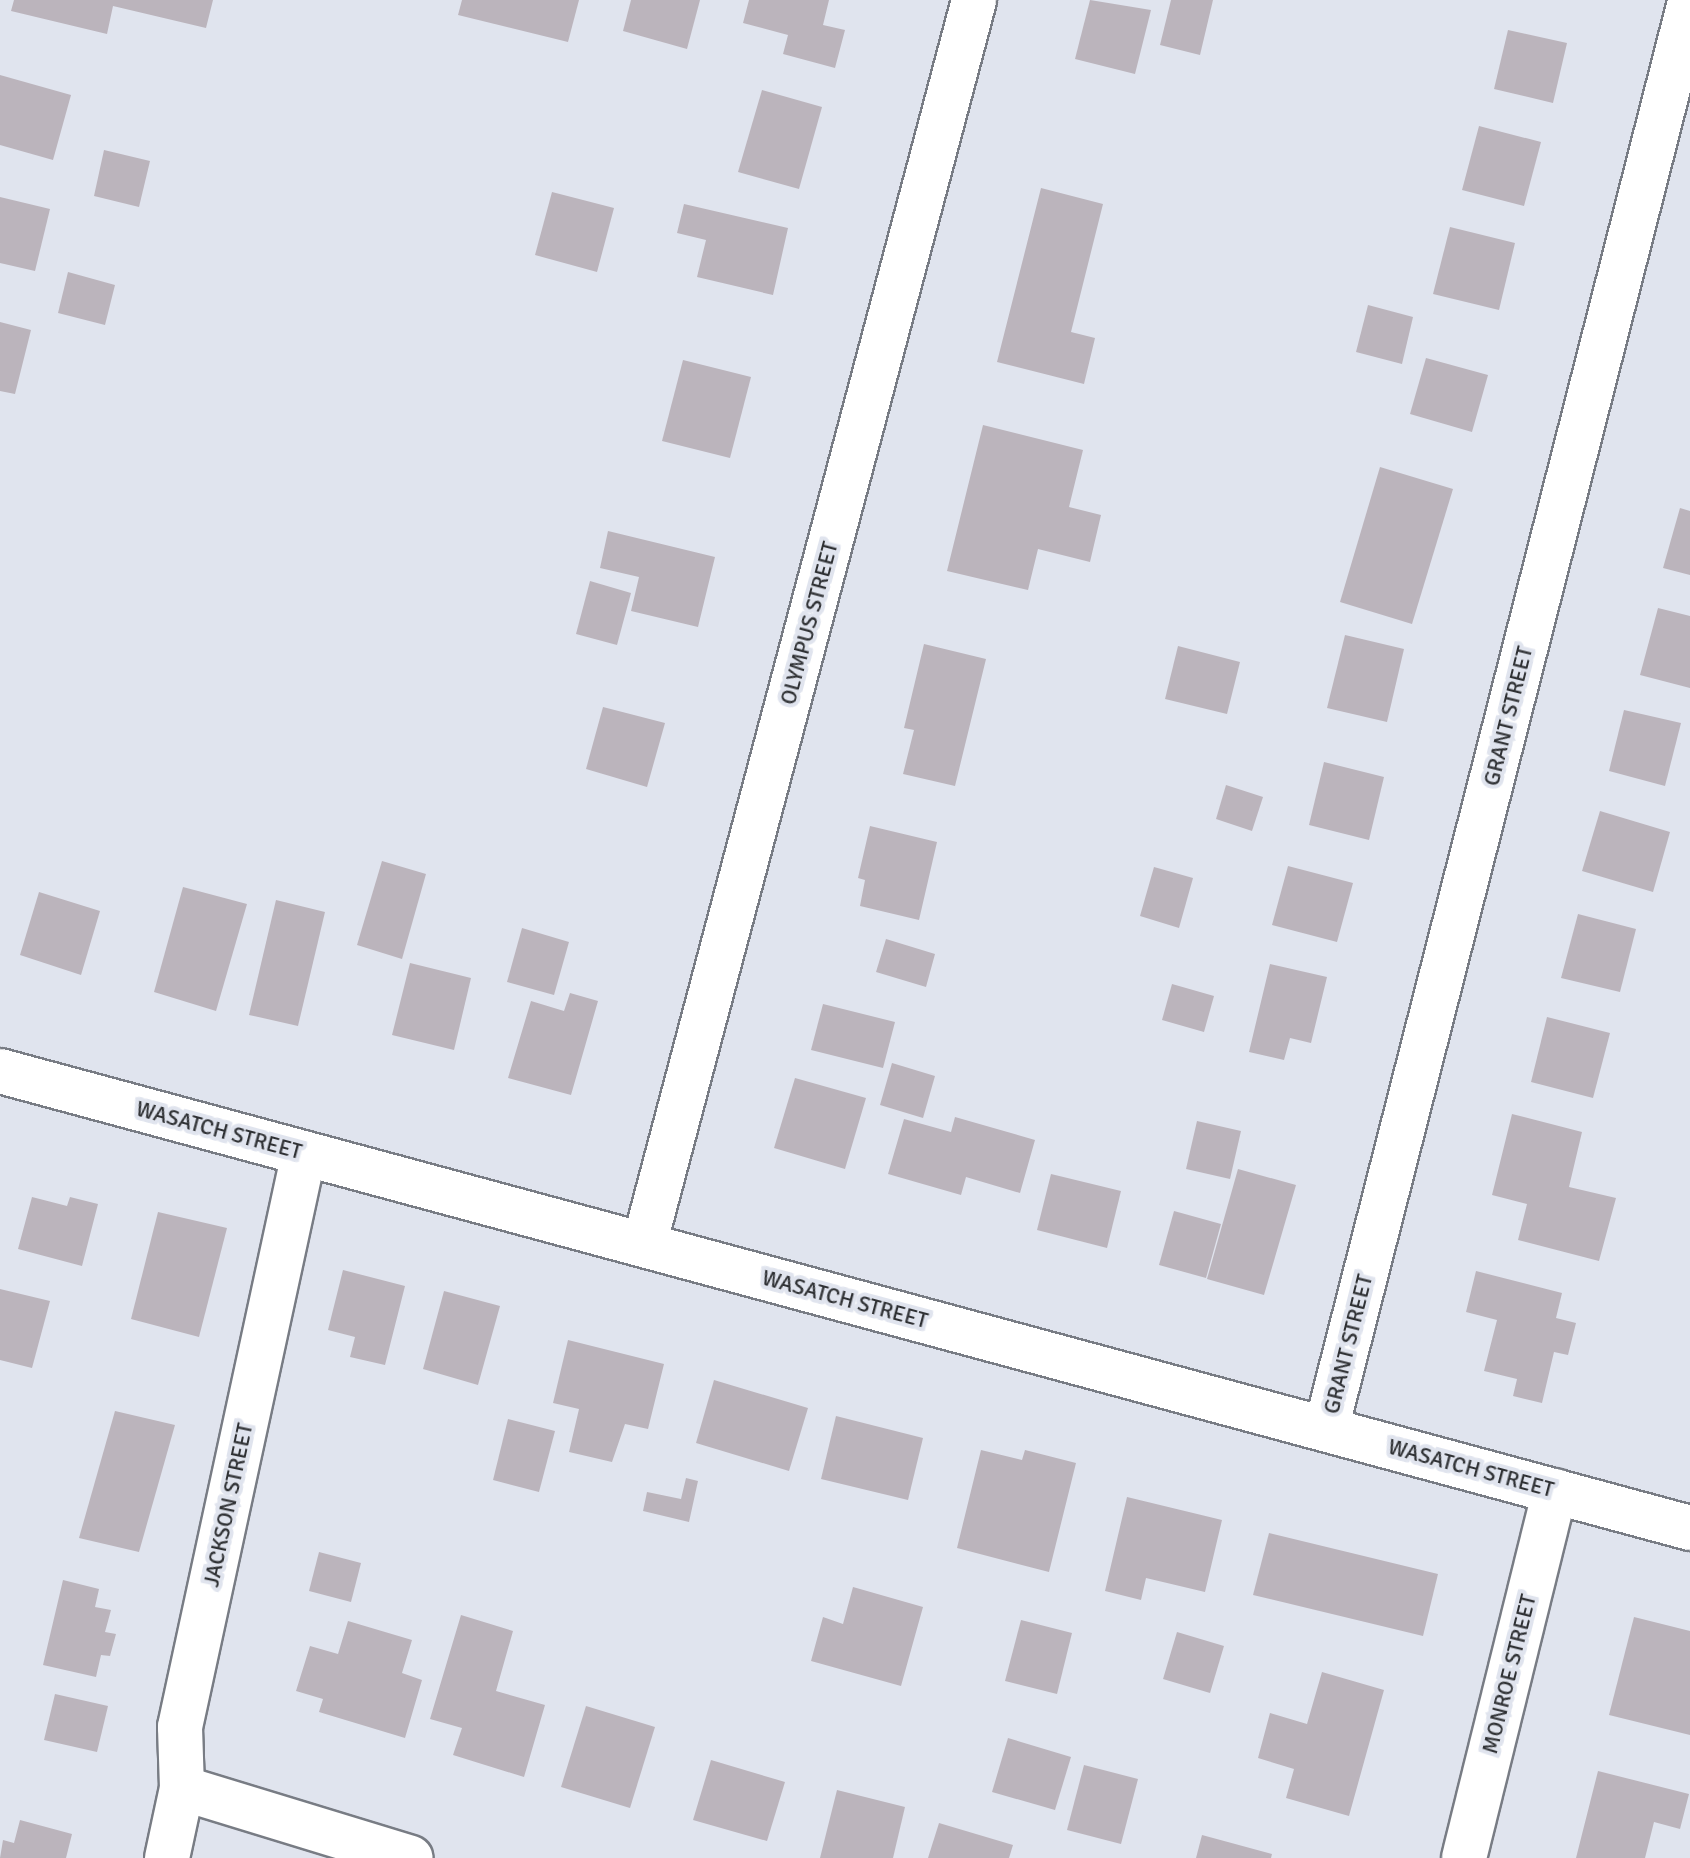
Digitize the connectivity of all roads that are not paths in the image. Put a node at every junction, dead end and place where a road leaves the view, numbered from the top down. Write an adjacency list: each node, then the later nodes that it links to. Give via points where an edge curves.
1 (974, 0): 5 (street, OLYMPUS STREET)
2 (1690, 2): 6 (street, GRANT STREET)
3 (0, 1071): 4 (street, WASATCH STREET)
4 (304, 1153): 5 (street, WASATCH STREET); 9 (street, JACKSON STREET, via 180,1727)
5 (644, 1245): 6 (street, WASATCH STREET)
6 (1326, 1429): 7 (street, WASATCH STREET)
7 (1555, 1491): 8 (street, WASATCH STREET); 12 (street, MONROE STREET)
8 (1690, 1528)
9 (182, 1788): 10 (street, JACKSON STREET); 11 (street)
10 (167, 1858)
11 (411, 1858)
12 (1464, 1858)

